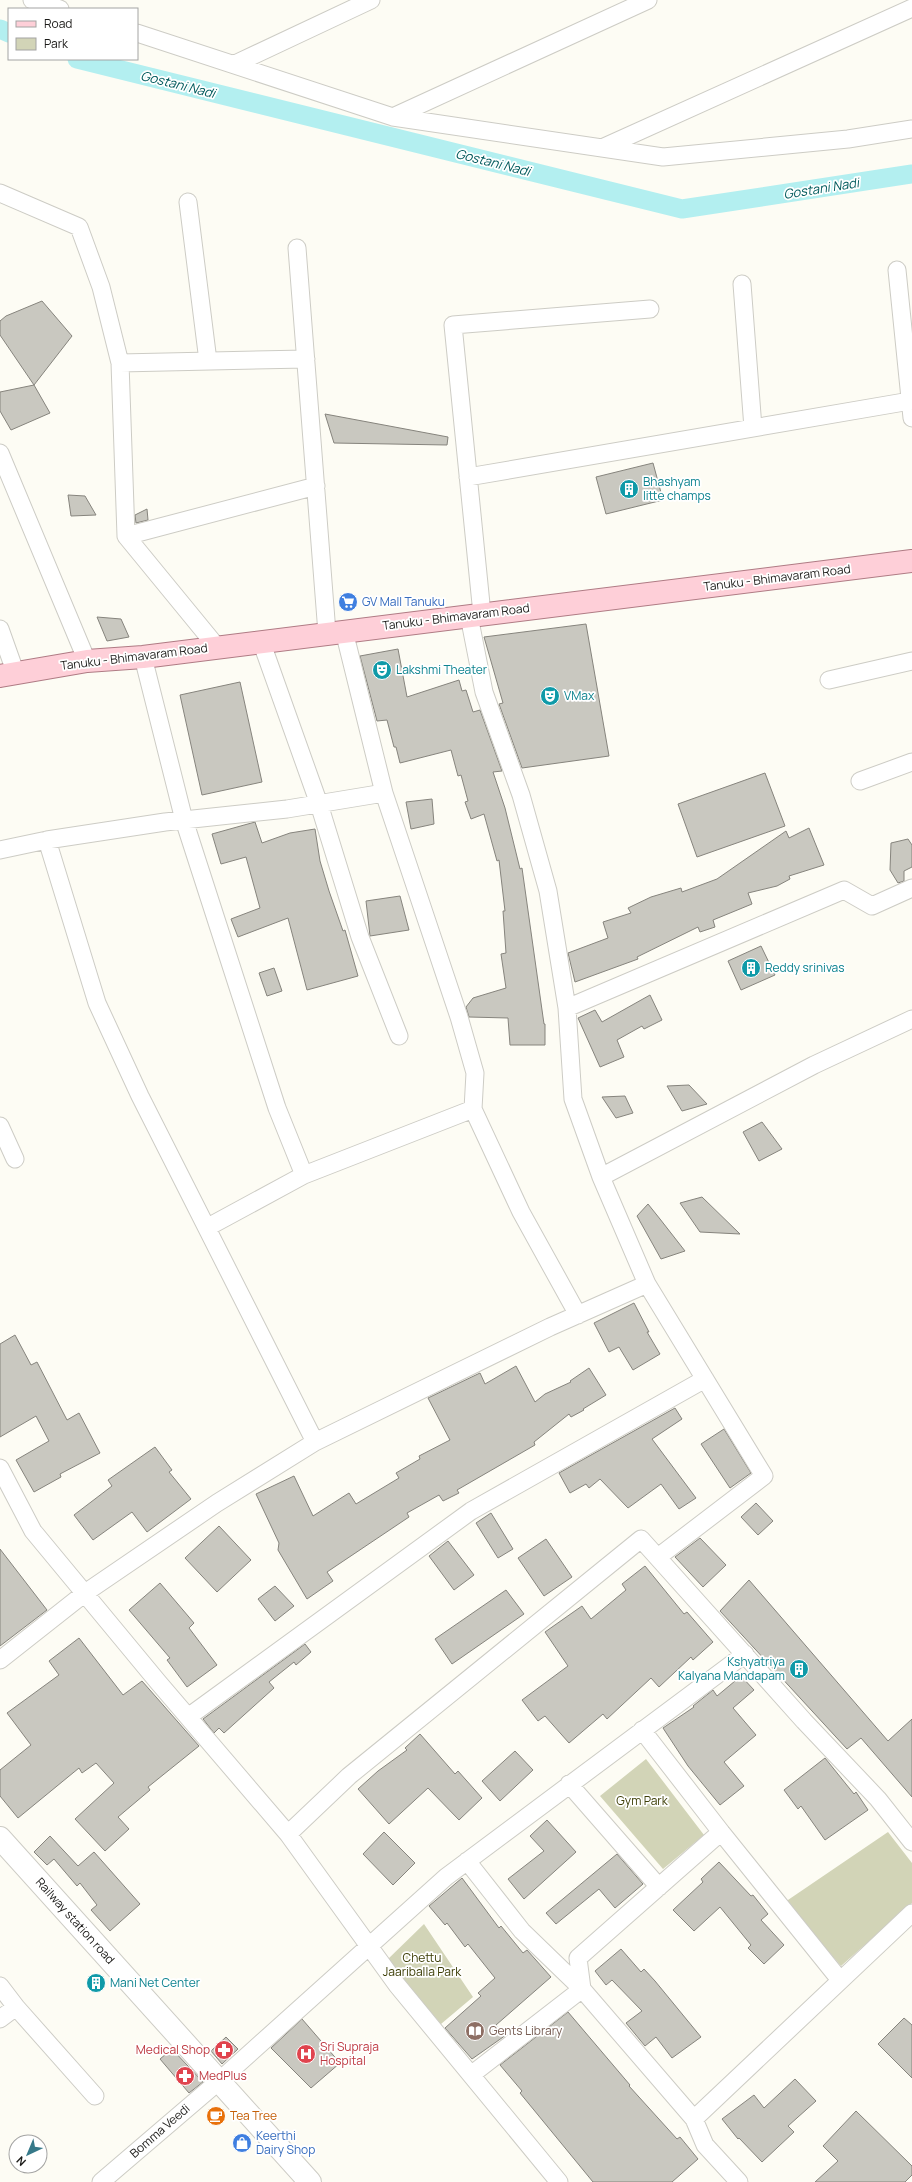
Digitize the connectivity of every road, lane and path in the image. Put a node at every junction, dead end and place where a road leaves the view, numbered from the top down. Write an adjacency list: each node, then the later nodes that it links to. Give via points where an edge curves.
1 (32, 0): 4 (street)
2 (371, 0): 7 (street)
3 (648, 0): 8 (street)
4 (57, 8)
5 (912, 8): 10 (street)
6 (138, 33): 7 (street)
7 (235, 64): 8 (street)
8 (393, 117): 10 (street)
9 (912, 129): 10 (street, via 848,139 663,158)
10 (602, 148)
11 (0, 193): 19 (street, via 79,228 101,287)
12 (188, 202): 18 (street)
13 (298, 248): 17 (street)
14 (897, 270): 20 (street)
15 (742, 284): 22 (street)
16 (650, 309): 24 (street, via 453,325)
17 (306, 359): 18 (street); 25 (street)
18 (208, 361): 19 (street)
19 (120, 363): 26 (street)
20 (910, 401): 21 (street); 22 (street)
21 (912, 418)
22 (753, 428): 24 (street)
23 (0, 453): 34 (street)
24 (468, 477): 28 (street)
25 (316, 486): 26 (street); 30 (street)
26 (126, 536): 32 (street)
27 (912, 561): 28 (main road, Tanuku - Bhimavaram Road)
28 (476, 615): 30 (main road, Tanuku - Bhimavaram Road); 46 (street, via 484,692 521,795 548,891)
29 (0, 630): 36 (street)
30 (336, 632): 31 (main road, Tanuku - Bhimavaram Road); 40 (street)
31 (261, 641): 32 (main road, Tanuku - Bhimavaram Road); 41 (street)
32 (217, 647): 33 (main road, Tanuku - Bhimavaram Road)
33 (144, 657): 34 (main road, Tanuku - Bhimavaram Road); 42 (street)
34 (86, 661): 36 (main road, Tanuku - Bhimavaram Road)
35 (912, 661): 37 (street)
36 (8, 675)
37 (829, 680)
38 (912, 762): 39 (street)
39 (860, 781)
40 (384, 793): 41 (street); 49 (street, via 459,1017 475,1073)
41 (319, 804): 42 (street); 48 (street, via 360,937)
42 (184, 820): 43 (street); 52 (street, via 277,1108)
43 (47, 840): 44 (street); 54 (street, via 97,1003 140,1096)
44 (0, 850)
45 (912, 888): 46 (street, via 872,906 844,890)
46 (567, 1008): 53 (street, via 573,1099)
47 (912, 1019): 53 (street, via 814,1065)
48 (399, 1036)
49 (473, 1109): 52 (street); 56 (street, via 521,1212)
50 (0, 1126): 51 (street)
51 (15, 1160)
52 (304, 1175): 54 (street)
53 (601, 1177): 55 (street)
54 (208, 1227): 58 (street)
55 (647, 1284): 56 (street); 57 (street)
56 (578, 1315): 58 (street)
57 (705, 1379): 60 (street, via 764,1476); 64 (street, via 471,1511)
58 (315, 1442): 61 (street, via 218,1503)
59 (0, 1468): 61 (street, via 33,1531)
60 (658, 1557): 62 (street); 68 (street, via 641,1539 349,1776)
61 (85, 1593): 63 (street); 64 (street)
62 (745, 1654): 65 (street, Bomma Veedi); 69 (street, via 878,1799)
63 (0, 1660)
64 (188, 1717): 68 (street)
65 (642, 1730): 66 (street, Bomma Veedi); 67 (street)
66 (569, 1784): 71 (street, Bomma Veedi); 72 (street)
67 (721, 1832): 72 (street); 75 (street)
68 (288, 1834): 74 (street)
69 (912, 1842)
70 (3, 1848): 81 (street, Railway station road)
71 (467, 1861): 74 (street, Bomma Veedi); 77 (street, via 522,1931)
72 (659, 1887): 77 (street, via 578,1958)
73 (912, 1912): 75 (street)
74 (369, 1946): 80 (street, via 397,1985); 81 (street, Bomma Veedi)
75 (840, 1980): 83 (street)
76 (0, 1986): 78 (street)
77 (582, 1989): 80 (street); 83 (street)
78 (16, 2007): 79 (street); 82 (street)
79 (0, 2019)
80 (471, 2075): 86 (street)
81 (219, 2081): 84 (street, Bomma Veedi); 85 (street, Railway station road)
82 (95, 2096)
83 (694, 2118): 87 (street, via 705,2145)
84 (101, 2182)
85 (310, 2182)
86 (559, 2182)
87 (740, 2182)

